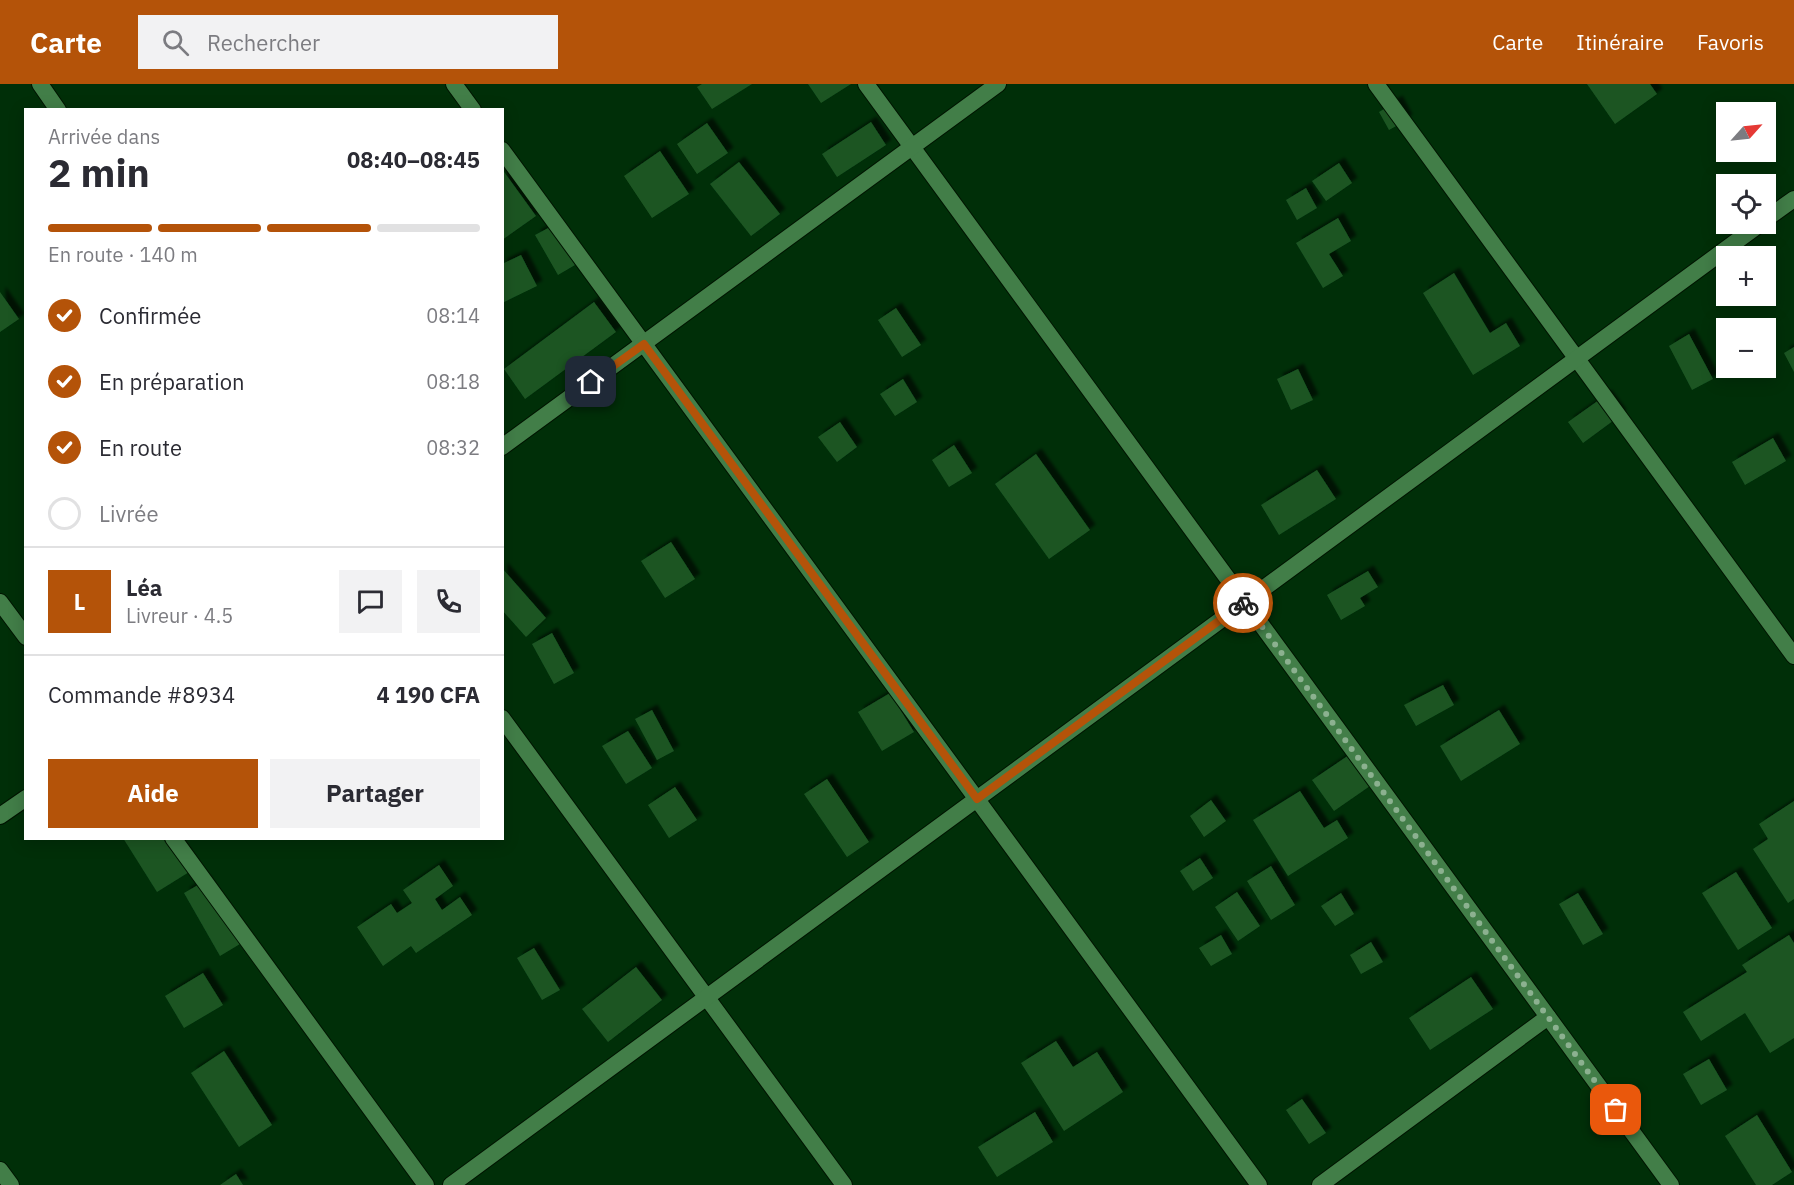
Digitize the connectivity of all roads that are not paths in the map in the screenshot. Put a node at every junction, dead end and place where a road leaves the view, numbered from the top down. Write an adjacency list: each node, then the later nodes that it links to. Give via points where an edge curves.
1 (40, 84): 6 (street)
2 (454, 84): 7 (street)
3 (866, 84): 8 (street)
4 (998, 84): 8 (street)
5 (1376, 84): 14 (street)
6 (57, 108)
7 (472, 108)
8 (912, 147): 13 (street); 17 (street)
9 (504, 153): 13 (street)
10 (1794, 199): 11 (street)
11 (1776, 212)
12 (1746, 234): 14 (street)
13 (644, 344): 15 (street); 22 (street)
14 (1576, 358): 17 (street); 19 (street)
15 (504, 446)
16 (0, 602): 18 (street)
17 (1244, 602): 22 (street); 26 (street)
18 (24, 634)
19 (1794, 656)
20 (504, 721): 25 (street)
21 (24, 799): 23 (street)
22 (977, 799): 25 (street); 32 (street)
23 (0, 816)
24 (174, 840): 29 (street)
25 (707, 997): 30 (street); 31 (street)
26 (1548, 1017): 33 (street); 34 (street)
27 (0, 1170): 28 (street)
28 (11, 1185)
29 (426, 1185)
30 (451, 1185)
31 (844, 1185)
32 (1259, 1185)
33 (1320, 1185)
34 (1671, 1185)

